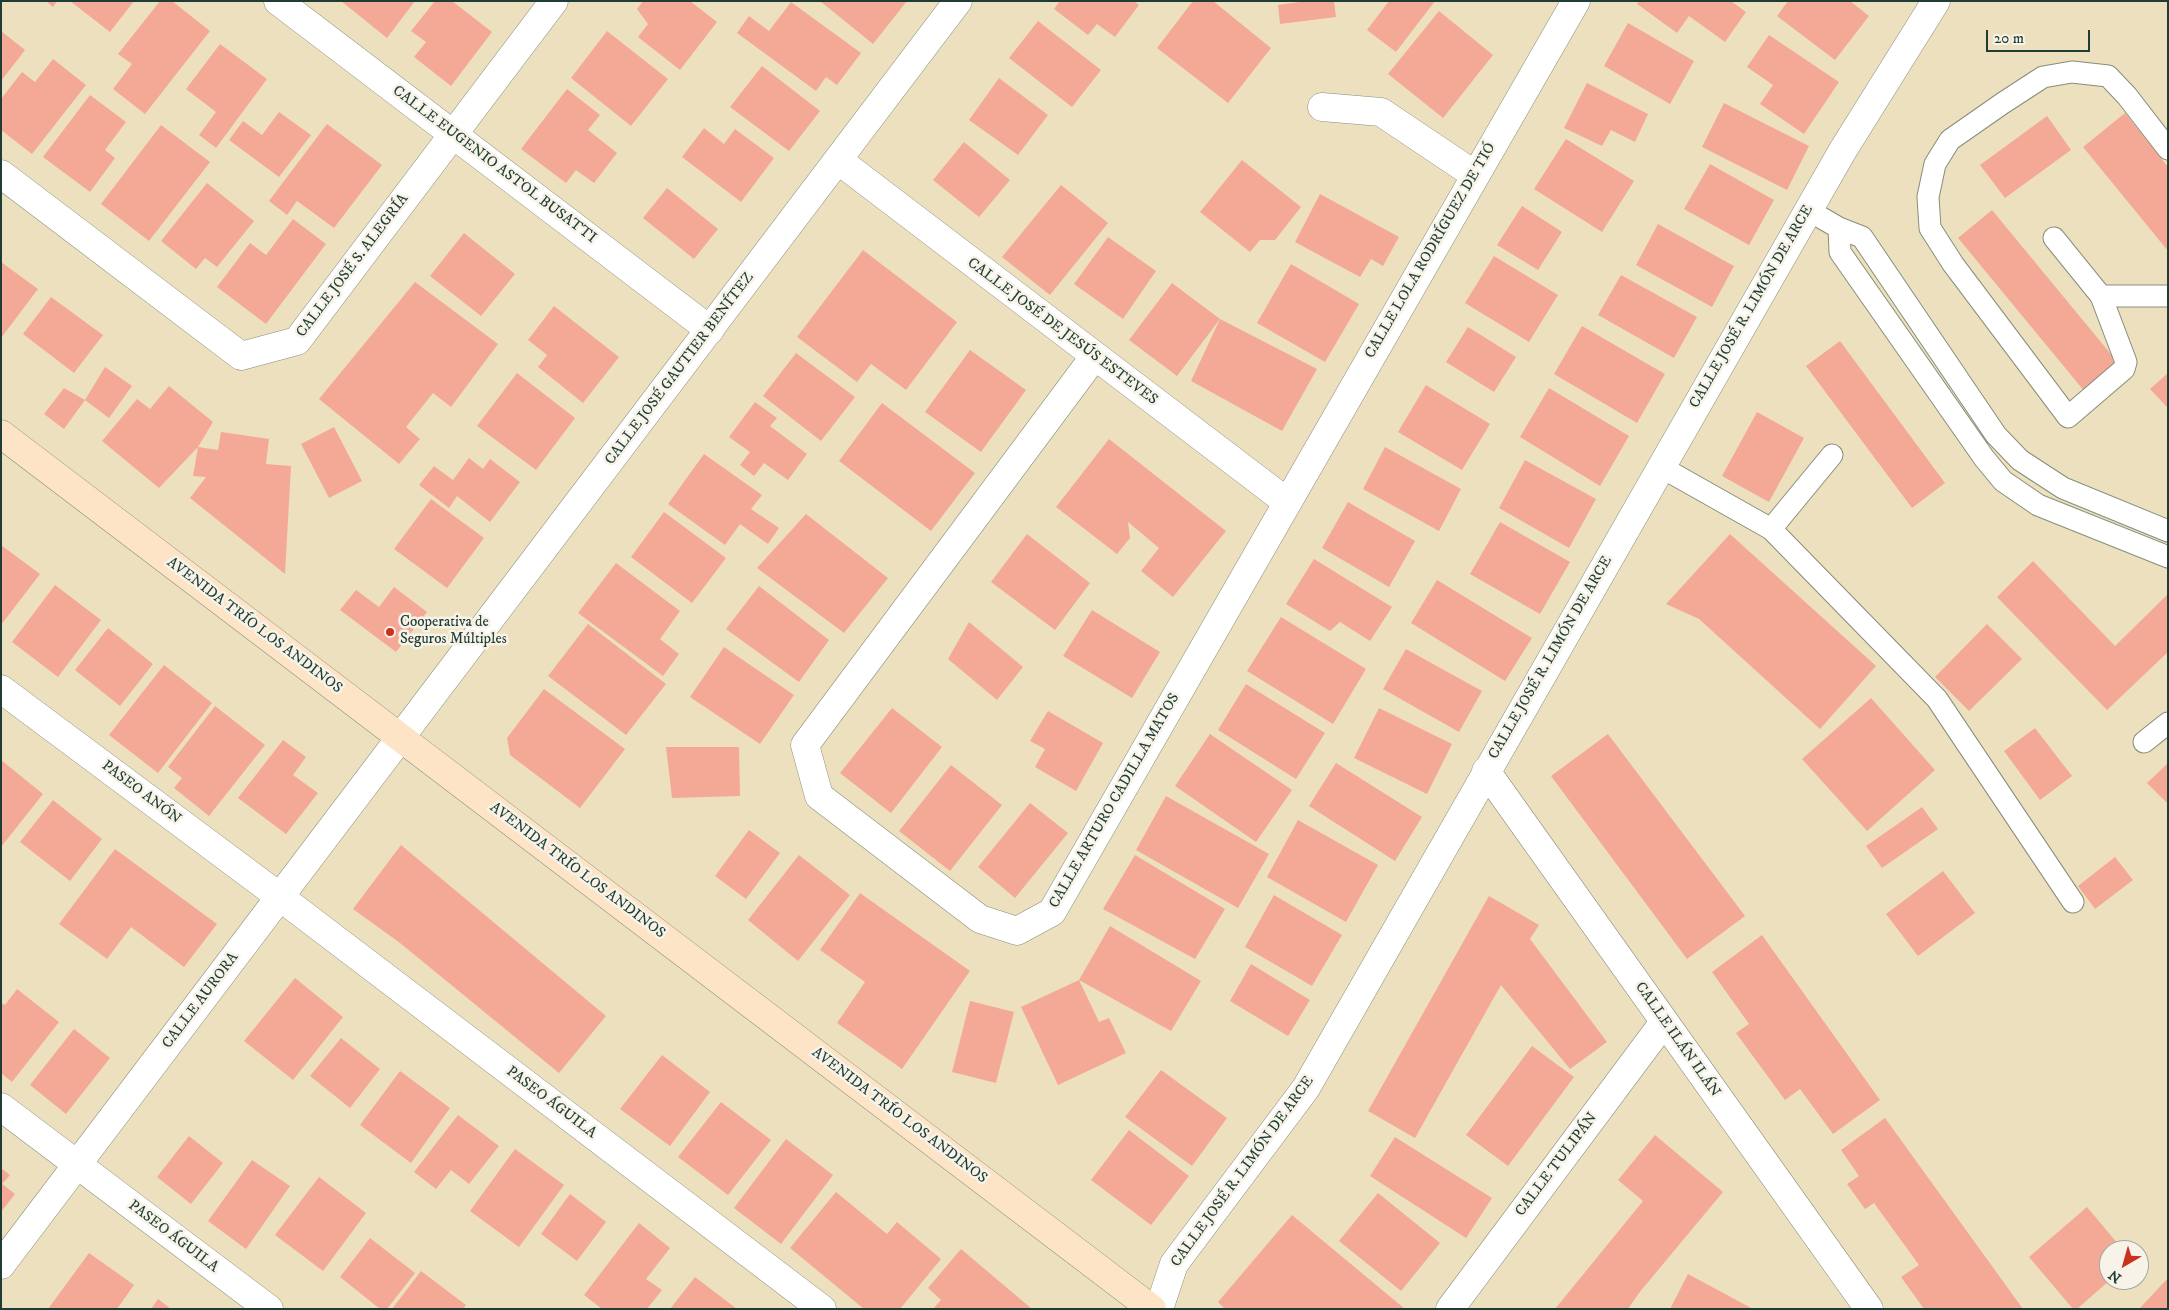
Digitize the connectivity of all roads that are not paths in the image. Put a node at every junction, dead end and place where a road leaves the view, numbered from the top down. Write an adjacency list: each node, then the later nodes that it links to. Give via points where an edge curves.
1 (278, 1): 7 (street, CALLE EUGENIO ASTOL BUSATTI)
2 (554, 1): 7 (street, CALLE JOSÉ S. ALEGRÍA)
3 (958, 1): 9 (street, CALLE JOSÉ GAUTIER BENÍTEZ)
4 (1576, 1): 11 (street, CALLE LOLA RODRÍGUEZ DE TIÓ)
5 (1936, 1): 12 (street, CALLE JOSÉ R. LIMÓN DE ARCE)
6 (1322, 107): 11 (street, via 1381,112)
7 (454, 134): 10 (street, CALLE JOSÉ S. ALEGRÍA, via 297,340 241,356); 17 (street, CALLE EUGENIO ASTOL BUSATTI)
8 (2168, 150): 15 (lane, via 2108,76 2072,72 2044,77 2003,103 1950,140 1935,164 1928,197 1930,228 1953,264 2068,417 2124,369 2126,362)
9 (838, 160): 17 (street, CALLE JOSÉ GAUTIER BENÍTEZ); 18 (street, CALLE JOSÉ DE JESÚS ESTEVES)
10 (1, 174)
11 (1475, 175): 24 (street, CALLE LOLA RODRÍGUEZ DE TIÓ)
12 (1808, 210): 13 (lane); 22 (street, CALLE JOSÉ R. LIMÓN DE ARCE)
13 (1839, 228): 21 (lane, via 1862,237 1996,435); 23 (lane, via 1840,252)
14 (2054, 238): 15 (lane)
15 (2100, 296): 16 (lane)
16 (2168, 296)
17 (710, 330): 30 (street, CALLE JOSÉ GAUTIER BENÍTEZ)
18 (1094, 357): 24 (street, CALLE JOSÉ DE JESÚS ESTEVES); 24 (street, CALLE ARTURO CADILLA MATOS, via 805,745 819,796 980,920 1017,931 1052,912)
19 (1, 434): 30 (street, AVENIDA TRÍO LOS ANDINOS)
20 (1832, 455): 25 (lane)
21 (2020, 460): 23 (lane); 26 (lane, via 2063,488)
22 (1661, 467): 25 (lane); 32 (street, CALLE JOSÉ R. LIMÓN DE ARCE)
23 (2003, 481): 27 (lane, via 2038,505)
24 (1287, 502)
25 (1771, 529): 34 (lane, via 1937,699)
26 (2168, 531)
27 (2168, 558)
28 (1, 689): 33 (street, PASEO ANÓN)
29 (2168, 723): 31 (lane)
30 (400, 736): 33 (street, CALLE AURORA); 41 (street, AVENIDA TRÍO LOS ANDINOS)
31 (2144, 742)
32 (1486, 770): 35 (street, CALLE ILÁN ILÁN); 42 (street, CALLE JOSÉ R. LIMÓN DE ARCE, via 1306,1088 1174,1264)
33 (280, 897): 37 (street, CALLE AURORA); 40 (street, PASEO ÁGUILA)
34 (2073, 902)
35 (1664, 1022): 43 (street, CALLE TULIPÁN); 44 (street, CALLE ILÁN ILÁN)
36 (1, 1107): 37 (street)
37 (78, 1165): 38 (street, CALLE AURORA); 39 (street, PASEO ÁGUILA)
38 (1, 1265)
39 (269, 1309)
40 (822, 1309)
41 (1152, 1309)
42 (1159, 1309)
43 (1450, 1309)
44 (1869, 1309)

